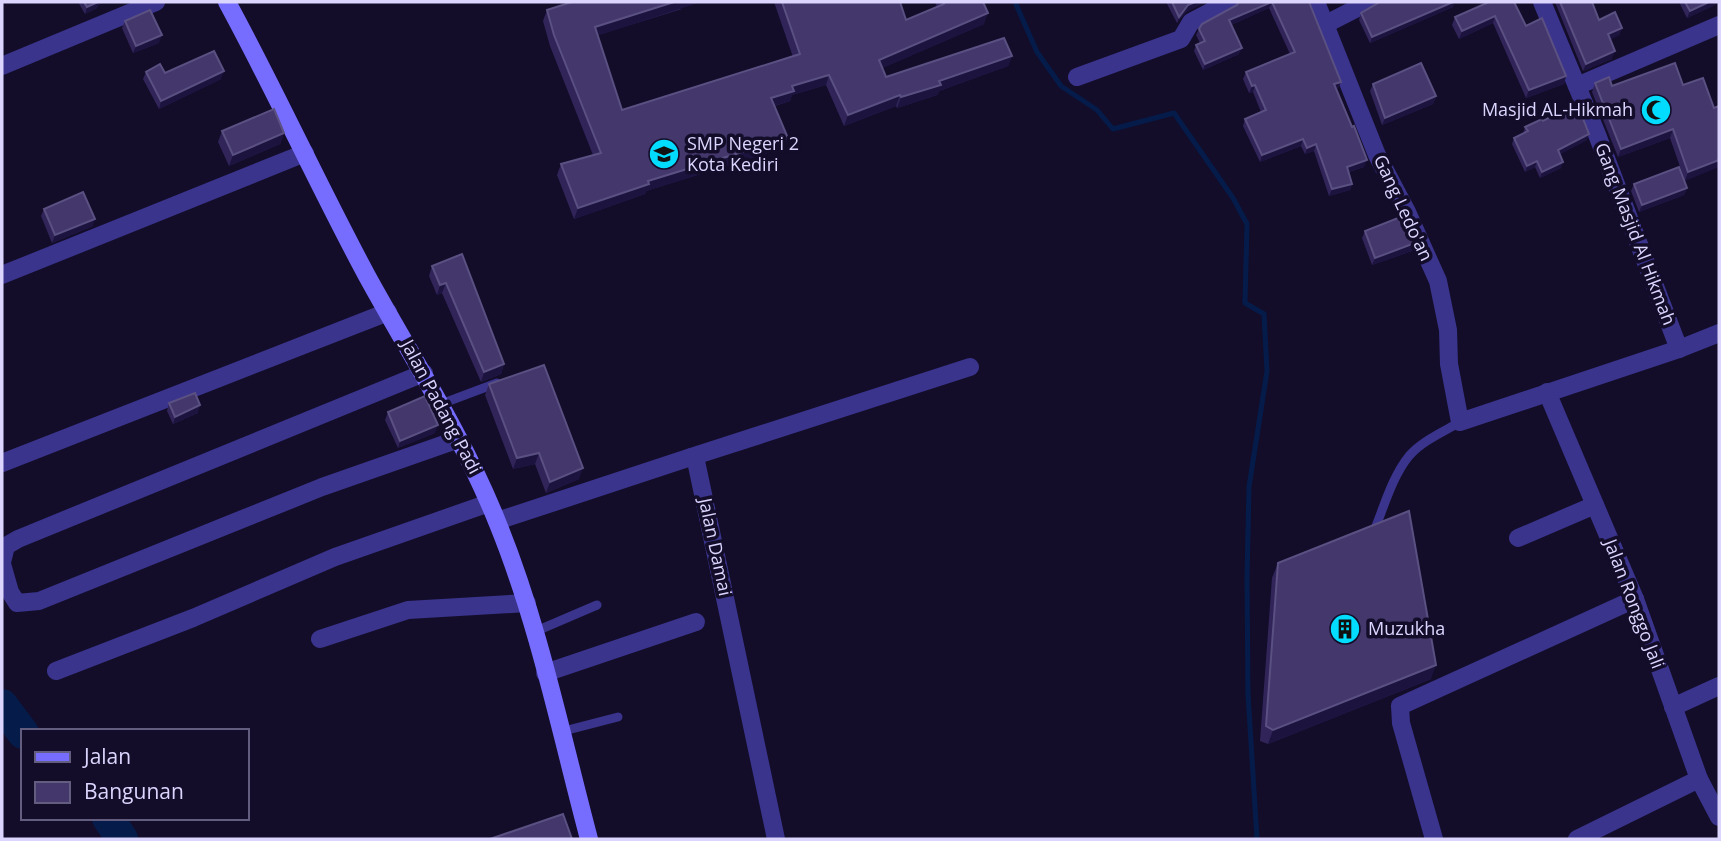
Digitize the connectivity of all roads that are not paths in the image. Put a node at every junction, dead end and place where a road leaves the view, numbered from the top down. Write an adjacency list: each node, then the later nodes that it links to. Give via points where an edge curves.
1 (156, 2): 9 (street)
2 (227, 2): 12 (main road, Jalan Padang Padi)
3 (1229, 2): 10 (street, via 1191,22 1181,38)
4 (1316, 2): 7 (street, Gang Ledo'an)
5 (1369, 2): 7 (street)
6 (1542, 2): 11 (street, Gang Masjid Al Hikmah)
7 (1326, 24): 22 (street, Gang Ledo'an, via 1377,155 1438,281)
8 (1719, 25): 11 (street)
9 (2, 66)
10 (1077, 77)
11 (1577, 86): 16 (street, Gang Masjid Al Hikmah)
12 (305, 153): 13 (street); 14 (main road, Jalan Padang Padi)
13 (2, 275)
14 (388, 312): 18 (main road, Jalan Padang Padi); 25 (street)
15 (1719, 333): 16 (street)
16 (1679, 349): 20 (street)
17 (970, 367): 24 (street)
18 (424, 373): 21 (main road, Jalan Padang Padi); 31 (street, via 18,538 6,546)
19 (512, 378): 21 (lane)
20 (1547, 392): 22 (street); 27 (street, Jalan Ronggo Jali)
21 (441, 404): 23 (main road, Jalan Padang Padi)
22 (1460, 422): 29 (lane, via 1410,455)
23 (459, 439): 26 (main road, Jalan Padang Padi); 31 (street, via 322,487 39,601 17,603)
24 (691, 457): 28 (street); 47 (street, Jalan Damai, via 699,468)
25 (2, 463)
26 (489, 503): 28 (main road, Jalan Padang Padi); 38 (street, via 335,557)
27 (1595, 505): 30 (street); 32 (street, Jalan Ronggo Jali)
28 (497, 521): 33 (main road, Jalan Padang Padi)
29 (1374, 531)
30 (1518, 538)
31 (2, 563)
32 (1635, 599): 41 (street, Jalan Ronggo Jali); 48 (street, via 1400,706)
33 (527, 603): 36 (main road, Jalan Padang Padi); 37 (street, via 408,610)
34 (597, 605): 36 (lane)
35 (696, 622): 39 (street)
36 (534, 632): 39 (main road, Jalan Padang Padi)
37 (320, 639)
38 (57, 671)
39 (545, 673): 43 (main road, Jalan Padang Padi)
40 (1719, 686): 41 (street)
41 (1673, 707): 44 (street, Jalan Ronggo Jali)
42 (618, 717): 43 (lane)
43 (560, 732): 46 (main road, Jalan Padang Padi)
44 (1699, 779): 45 (street, Jalan Ronggo Jali); 49 (street)
45 (1719, 814)
46 (589, 839)
47 (776, 839)
48 (1434, 839)
49 (1577, 839)

